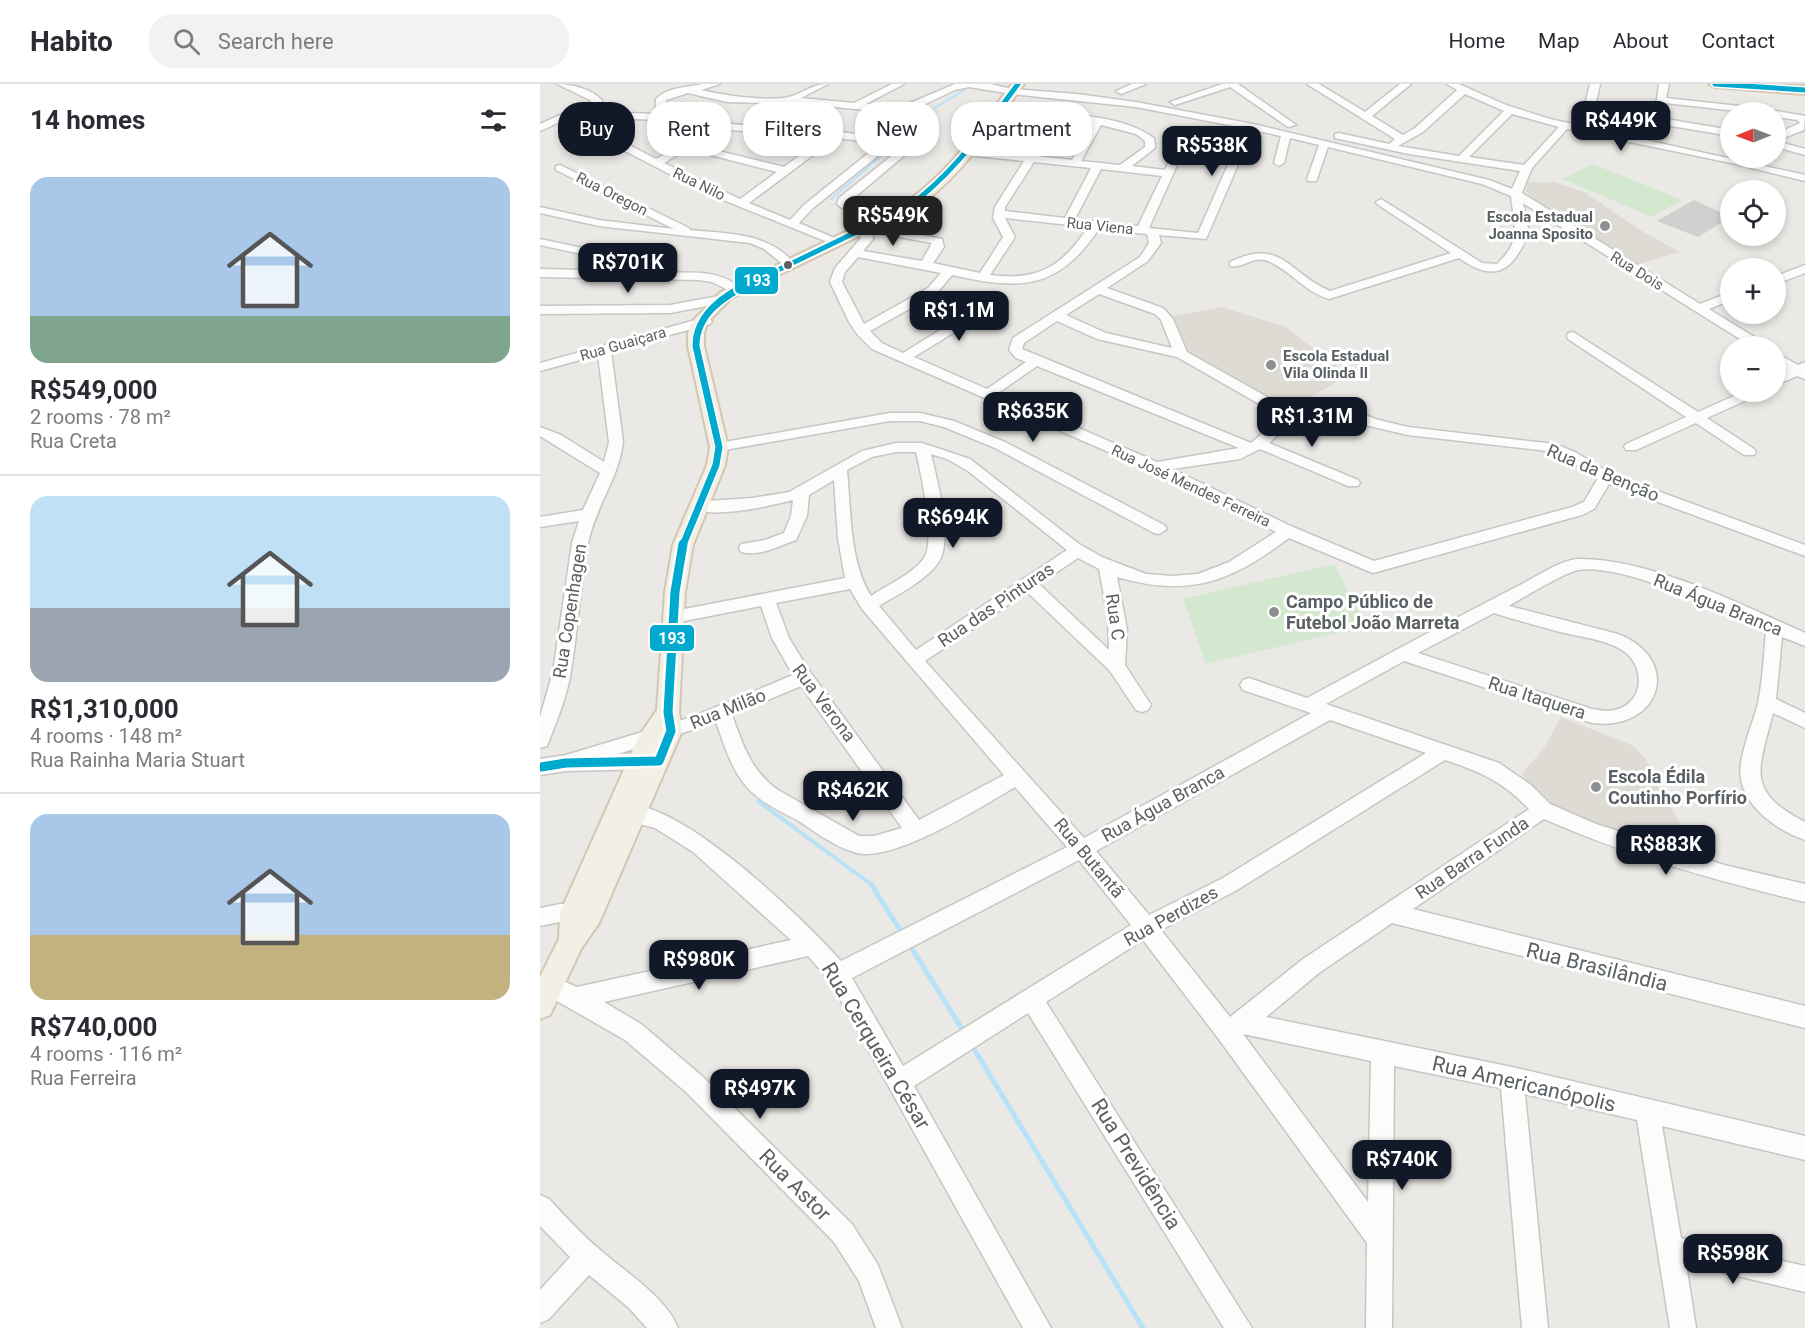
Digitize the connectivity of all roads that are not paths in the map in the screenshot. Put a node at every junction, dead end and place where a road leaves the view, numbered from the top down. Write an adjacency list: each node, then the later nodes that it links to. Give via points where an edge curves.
1 (562, 84): 45 (street, via 593,97 596,103)
2 (715, 84): 19 (street)
3 (823, 84): 24 (street)
4 (899, 84): 27 (street)
5 (968, 84): 18 (street, Rua Dois); 28 (street)
6 (1037, 84): 22 (street)
7 (1141, 84): 22 (street)
8 (1231, 84): 30 (street); 42 (street)
9 (1312, 84): 23 (street)
10 (1336, 84): 23 (street)
11 (1406, 84): 37 (street)
12 (1452, 84): 20 (street)
13 (1595, 84): 33 (street)
14 (1664, 84): 25 (street)
15 (1715, 84): 16 (main road)
16 (1721, 84): 17 (street); 21 (main road)
17 (1726, 84)
18 (1016, 88): 29 (main road); 44 (street, Rua Dois, via 1108,99)
19 (684, 89): 24 (street, via 719,98); 26 (street, via 662,97)
20 (1463, 90): 34 (street); 51 (street)
21 (1805, 90)
22 (1121, 91): 30 (street)
23 (1327, 92): 37 (street)
24 (787, 100): 31 (street)
25 (1661, 100): 32 (street); 38 (street)
26 (661, 102)
27 (863, 102)
28 (923, 102)
29 (1005, 102)
30 (1175, 102): 42 (street)
31 (855, 106)
32 (1720, 107)
33 (1589, 109): 38 (street); 46 (street)
34 (1510, 110): 43 (street); 64 (street)
35 (1786, 115): 41 (street, via 1800,117)
36 (647, 116): 65 (street, Rua Nilo, via 612,118 597,129)
37 (1366, 116): 51 (street)
38 (1656, 119): 47 (street)
39 (1092, 122): 40 (street)
40 (1098, 122): 66 (street); 69 (street, via 1137,130 1150,140 1146,152)
41 (1805, 123): 48 (street)
42 (1291, 125): 53 (street)
43 (1566, 125): 46 (street); 72 (street)
44 (1249, 127): 50 (street, Rua Dois); 86 (street, Rua Viena, via 1202,237)
45 (540, 128)
46 (1587, 130): 56 (street)
47 (1720, 131)
48 (1786, 134)
49 (843, 135): 83 (street, via 872,138 882,144)
50 (1286, 136): 52 (street, Rua Dois); 67 (street)
51 (1404, 140): 53 (street)
52 (1324, 145): 75 (street); 76 (street, Rua Dois, via 1485,182)
53 (1386, 147): 64 (street)
54 (1786, 147): 55 (street)
55 (1805, 152)
56 (1720, 155)
57 (669, 156): 65 (street)
58 (727, 156): 73 (street)
59 (803, 156): 73 (street)
60 (898, 156): 81 (street, via 842,204)
61 (963, 156): 81 (main road, via 925,196)
62 (1006, 156): 63 (street)
63 (1026, 158): 66 (street); 80 (street)
64 (1461, 159): 72 (street)
65 (657, 163): 78 (street, Rua Nilo)
66 (1075, 163): 68 (street)
67 (1279, 163)
68 (1098, 165): 69 (street); 82 (street)
69 (1124, 167): 86 (street, via 1170,168)
70 (560, 168): 87 (street, Rua Oregon)
71 (1770, 168): 74 (street)
72 (1526, 169): 76 (street)
73 (783, 170): 78 (street)
74 (1805, 178)
75 (1312, 179)
76 (1515, 194): 91 (street, via 1522,232 1506,262 1500,268 1479,267); 106 (street, Rua Dois)
77 (1381, 202): 91 (street)
78 (740, 204): 83 (street, Rua Nilo)
79 (540, 210): 87 (street, Rua Oregon, via 599,223)
80 (999, 214): 82 (street, Rua Viena); 99 (street, via 1009,237)
81 (890, 216): 85 (main road)
82 (1068, 223): 84 (street, Rua Viena)
83 (791, 225): 89 (street, Rua Nilo)
84 (1095, 226): 86 (street, Rua Viena); 99 (street, via 1076,251 1038,277 1018,280)
85 (864, 227): 89 (main road); 90 (street, Rua José Mendes Ferreira, via 868,235); 94 (street, via 938,241)
86 (1147, 231): 101 (street, via 1155,243 1150,252)
87 (697, 236): 92 (street, Rua Oregon, via 752,240)
88 (540, 242): 98 (street, via 607,256)
89 (835, 242): 92 (main road)
90 (856, 253): 94 (street); 110 (street, Rua José Mendes Ferreira, via 838,273 836,282)
91 (1459, 254): 93 (street, via 1329,295 1317,292 1273,256 1245,256)
92 (789, 264): 102 (main road)
93 (1234, 264)
94 (925, 266): 96 (street)
95 (1805, 269): 100 (street)
96 (949, 271): 99 (street); 110 (street, via 932,291)
97 (540, 273): 98 (street)
98 (637, 274): 102 (street, via 707,277)
99 (984, 276)
100 (1786, 276)
101 (1098, 289): 108 (street); 114 (street, via 1159,311 1167,319)
102 (736, 290): 103 (main road); 109 (main road)
103 (719, 300): 107 (street, via 670,309); 109 (main road)
104 (998, 300): 115 (street)
105 (1720, 300): 106 (street)
106 (1698, 309): 112 (street, Rua Dois)
107 (540, 310)
108 (1057, 316): 114 (street, via 1102,336); 116 (street, via 1015,344 1018,353)
109 (703, 322): 113 (street, Rua Guaiçara); 128 (main road, via 696,346)
110 (861, 331): 115 (street, Rua José Mendes Ferreira, via 877,346)
111 (1573, 336): 124 (street)
112 (1743, 336)
113 (604, 351): 118 (street, Rua Guaiçara); 126 (street, Rua Copenhagen)
114 (1181, 354): 123 (street)
115 (904, 358): 121 (street, Rua José Mendes Ferreira)
116 (1035, 361): 121 (street); 127 (street)
117 (1786, 362): 119 (street)
118 (540, 367)
119 (1803, 370): 120 (street)
120 (1786, 377)
121 (988, 394): 133 (street, Rua José Mendes Ferreira)
122 (1731, 402): 124 (street)
123 (1291, 416): 127 (street); 136 (street, Rua da Benção, via 1330,404 1370,422 1396,428 1550,447)
124 (1697, 418): 130 (street); 131 (street)
125 (540, 431): 132 (street)
126 (616, 442): 132 (street); 135 (street, Rua Copenhagen)
127 (1255, 446): 133 (street, via 1221,459); 137 (street)
128 (719, 447): 139 (main road, via 716,465); 142 (street, via 890,417 920,417 1000,445)
129 (922, 447): 134 (street, via 873,452); 145 (street, via 965,462); 151 (street, via 936,533 934,557)
130 (1631, 447)
131 (1749, 452)
132 (585, 455): 135 (street)
133 (1155, 467): 143 (street, Rua José Mendes Ferreira)
134 (840, 469): 138 (street); 148 (street, Rua Butantã)
135 (609, 472): 140 (street, Rua Copenhagen)
136 (1606, 477): 143 (street, Rua José Mendes Ferreira, via 1588,505 1577,511 1373,567); 146 (street, Rua da Benção)
137 (1353, 483)
138 (802, 493): 139 (street, via 740,505); 144 (street, via 799,516 790,536)
139 (698, 506): 153 (main road, via 683,545)
140 (589, 514): 141 (street, Rua Copenhagen); 168 (street, Rua Copenhagen, via 575,569 562,672)
141 (540, 522)
142 (1159, 529)
143 (1288, 531): 147 (street, via 1229,569 1197,579 1140,579)
144 (747, 548)
145 (1077, 551): 147 (street); 149 (street, Rua das Pinturas)
146 (1805, 551)
147 (1107, 568): 158 (street, Rua C, via 1119,631)
148 (854, 582): 150 (street); 151 (street, Rua Butantã)
149 (1028, 583): 157 (street, Rua das Pinturas); 158 (street)
150 (767, 599): 153 (street); 159 (street, Rua Verona, via 779,638)
151 (868, 605): 157 (street, Rua Butantã)
152 (1492, 606): 154 (street, Rua Água Branca, via 1584,563 1668,583); 156 (street, Rua Água Branca); 156 (street, Rua Itaquera, via 1599,635 1631,648 1639,654 1650,675 1645,696 1620,716 1592,716)
153 (674, 617): 167 (main road)
154 (1775, 627): 155 (street, Rua Água Branca); 161 (street)
155 (1805, 640)
156 (1404, 655): 163 (street, Rua Água Branca)
157 (915, 659): 173 (street, Rua Butantã)
158 (1116, 666): 162 (street)
159 (803, 678): 164 (street, Rua Milão); 176 (street, Rua Verona, via 868,761)
160 (1249, 686): 163 (street, Rua Barra Funda)
161 (1767, 702): 166 (street); 177 (street, via 1750,779 1766,806)
162 (1142, 705)
163 (1308, 706): 165 (street, Rua Barra Funda)
164 (722, 712): 167 (street, Rua Milão); 176 (street, via 743,771 770,796 855,844 885,844)
165 (1327, 713): 169 (street, Rua Barra Funda); 178 (street, Rua Água Branca)
166 (1805, 721)
167 (663, 726): 170 (main road); 171 (street, Rua Milão)
168 (540, 741)
169 (1444, 751): 174 (street, Rua Barra Funda, via 1492,768); 183 (street, Rua Perdizes, via 1230,884)
170 (649, 761): 171 (street); 175 (main road)
171 (566, 763): 172 (street)
172 (540, 767)
173 (1017, 777): 176 (street); 178 (street, Rua Butantã)
174 (1543, 810): 179 (street, via 1632,845); 180 (street, Rua Barra Funda)
175 (627, 812): 181 (main road); 184 (street, Rua Cerqueira César, via 684,834 720,860)
176 (915, 830)
177 (1805, 832)
178 (1082, 849): 183 (street, Rua Butantã); 185 (street, Rua Água Branca)
179 (1805, 893)
180 (1390, 913): 189 (street, Rua Brasilândia); 190 (street, Rua Barra Funda, via 1311,966)
181 (582, 914): 182 (street); 186 (main road)
182 (540, 917)
183 (1146, 927): 188 (street, Rua Perdizes); 190 (street, Rua Butantã)
184 (813, 945): 185 (street, Rua Cerqueira César); 187 (street)
185 (838, 974): 193 (street, Rua Cerqueira César)
186 (545, 996): 187 (street, Rua Astor)
187 (576, 998): 203 (street, Rua Astor, via 633,1032 694,1084 843,1233 869,1274)
188 (1032, 999): 193 (street, Rua Perdizes); 205 (street, Rua Previdência)
189 (1805, 1017)
190 (1234, 1026): 191 (street, Rua Americanópolis); 197 (street, Rua Butantã)
191 (1383, 1053): 192 (street, Rua Americanópolis); 197 (street)
192 (1512, 1079): 194 (street, Rua Americanópolis); 207 (street)
193 (900, 1082): 204 (street, Rua Cerqueira César)
194 (1648, 1113): 195 (street, Rua Americanópolis); 198 (street)
195 (1805, 1148)
196 (540, 1208): 199 (street)
197 (1379, 1237): 206 (street)
198 (1670, 1248): 200 (street); 208 (street)
199 (588, 1257): 201 (street); 202 (street)
200 (1805, 1279)
201 (540, 1310)
202 (665, 1328)
203 (889, 1328)
204 (1038, 1328)
205 (1239, 1328)
206 (1379, 1328)
207 (1535, 1328)
208 (1683, 1328)

